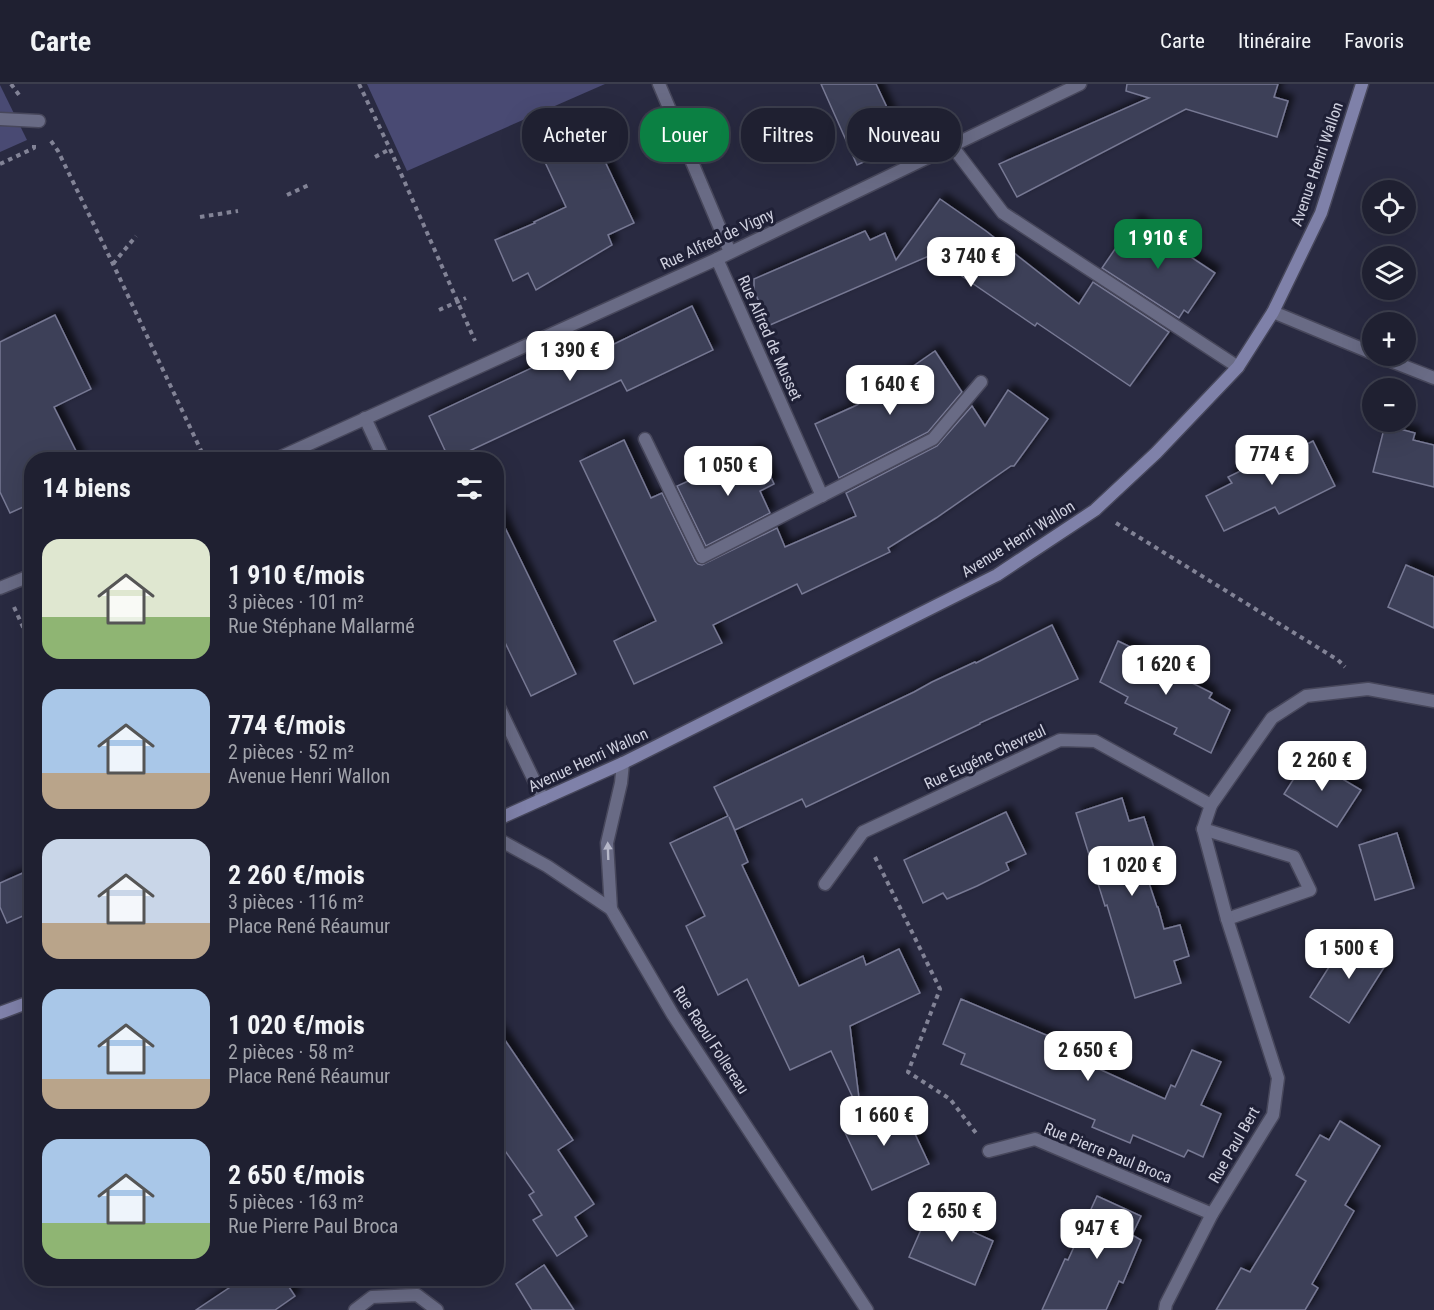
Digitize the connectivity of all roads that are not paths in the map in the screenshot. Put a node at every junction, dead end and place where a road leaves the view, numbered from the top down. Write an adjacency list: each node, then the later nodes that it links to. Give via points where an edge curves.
1 (658, 84): 9 (street)
2 (1080, 84): 6 (street, Rue Alfred de Vigny)
3 (1362, 84): 11 (street, Avenue Henri Wallon, via 1321,213)
4 (0, 118): 5 (street)
5 (39, 121)
6 (961, 142)
7 (961, 158): 14 (street, via 1004,213)
8 (918, 162): 9 (street, Rue Alfred de Vigny)
9 (730, 252): 10 (street, Rue Alfred de Vigny)
10 (717, 258): 17 (street, Rue Alfred de Vigny); 21 (street, Rue Alfred de Musset)
11 (1273, 312): 12 (street); 14 (street, Avenue Henri Wallon)
12 (1362, 349)
13 (1403, 366): 15 (street)
14 (1238, 367): 26 (street, Avenue Henri Wallon, via 1095,510 997,575)
15 (1434, 378)
16 (981, 382): 21 (street, via 933,439)
17 (365, 418): 19 (street, Rue Alfred de Vigny); 20 (street)
18 (645, 439): 21 (street, via 702,557)
19 (291, 452)
20 (381, 452)
21 (822, 496)
22 (24, 578): 23 (street)
23 (2, 587)
24 (1434, 701): 28 (street, via 1368,689 1306,696 1272,718)
25 (504, 717): 27 (street)
26 (623, 763): 27 (street, Avenue Henri Wallon); 33 (street, Rue Raoul Follereau, one-way to 26, via 607,843)
27 (543, 800): 29 (street, Avenue Henri Wallon)
28 (1211, 805): 30 (street); 32 (street, Rue Eugéne Chevreul, via 1095,741 1060,740 863,832)
29 (504, 817)
30 (1203, 830): 34 (street, Rue Paul Bert); 34 (street, via 1294,857 1311,890)
31 (504, 842): 33 (street)
32 (825, 884)
33 (611, 909): 41 (street, Rue Raoul Follereau, via 673,1015)
34 (1227, 919): 38 (street, Rue Paul Bert, via 1278,1078 1273,1115)
35 (24, 1004): 36 (street)
36 (0, 1013)
37 (989, 1151): 38 (street, Rue Pierre Paul Broca, via 1035,1139)
38 (1212, 1214): 42 (street, Rue Paul Bert)
39 (355, 1310): 40 (street, via 372,1298 417,1295)
40 (437, 1310)
41 (867, 1310)
42 (1165, 1310)

